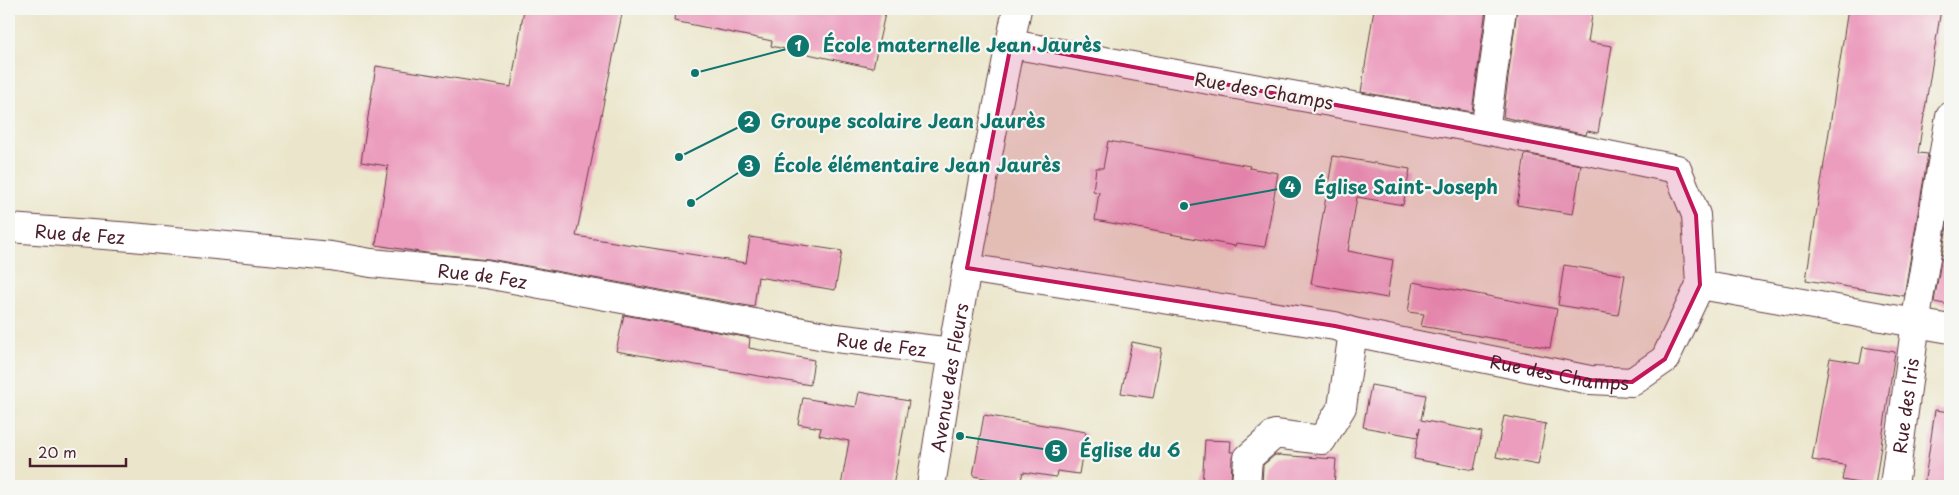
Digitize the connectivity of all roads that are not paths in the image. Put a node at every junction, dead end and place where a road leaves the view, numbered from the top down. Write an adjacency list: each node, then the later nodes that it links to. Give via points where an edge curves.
1 (1017, 9): 3 (street, Avenue des Fleurs)
2 (1502, 9): 5 (street)
3 (1011, 44): 5 (street, Rue des Champs); 7 (street, Avenue des Fleurs)
4 (1950, 116): 9 (street, Rue des Iris)
5 (1485, 130): 8 (street, Rue des Champs, via 1676,169 1696,215)
6 (9, 228): 12 (street, Rue de Fez, via 312,254 486,274 836,338)
7 (967, 268): 11 (street, Rue des Champs, via 1326,324); 12 (street, Avenue des Fleurs)
8 (1700, 285): 9 (street); 11 (street, Rue des Champs, via 1665,359 1632,382 1590,380)
9 (1916, 324): 10 (street); 15 (street, Rue des Iris)
10 (1950, 329)
11 (1353, 332): 14 (street, via 1342,408 1322,440 1276,434 1248,458)
12 (952, 352): 13 (street, Avenue des Fleurs)
13 (931, 486)
14 (1246, 486)
15 (1894, 486)

